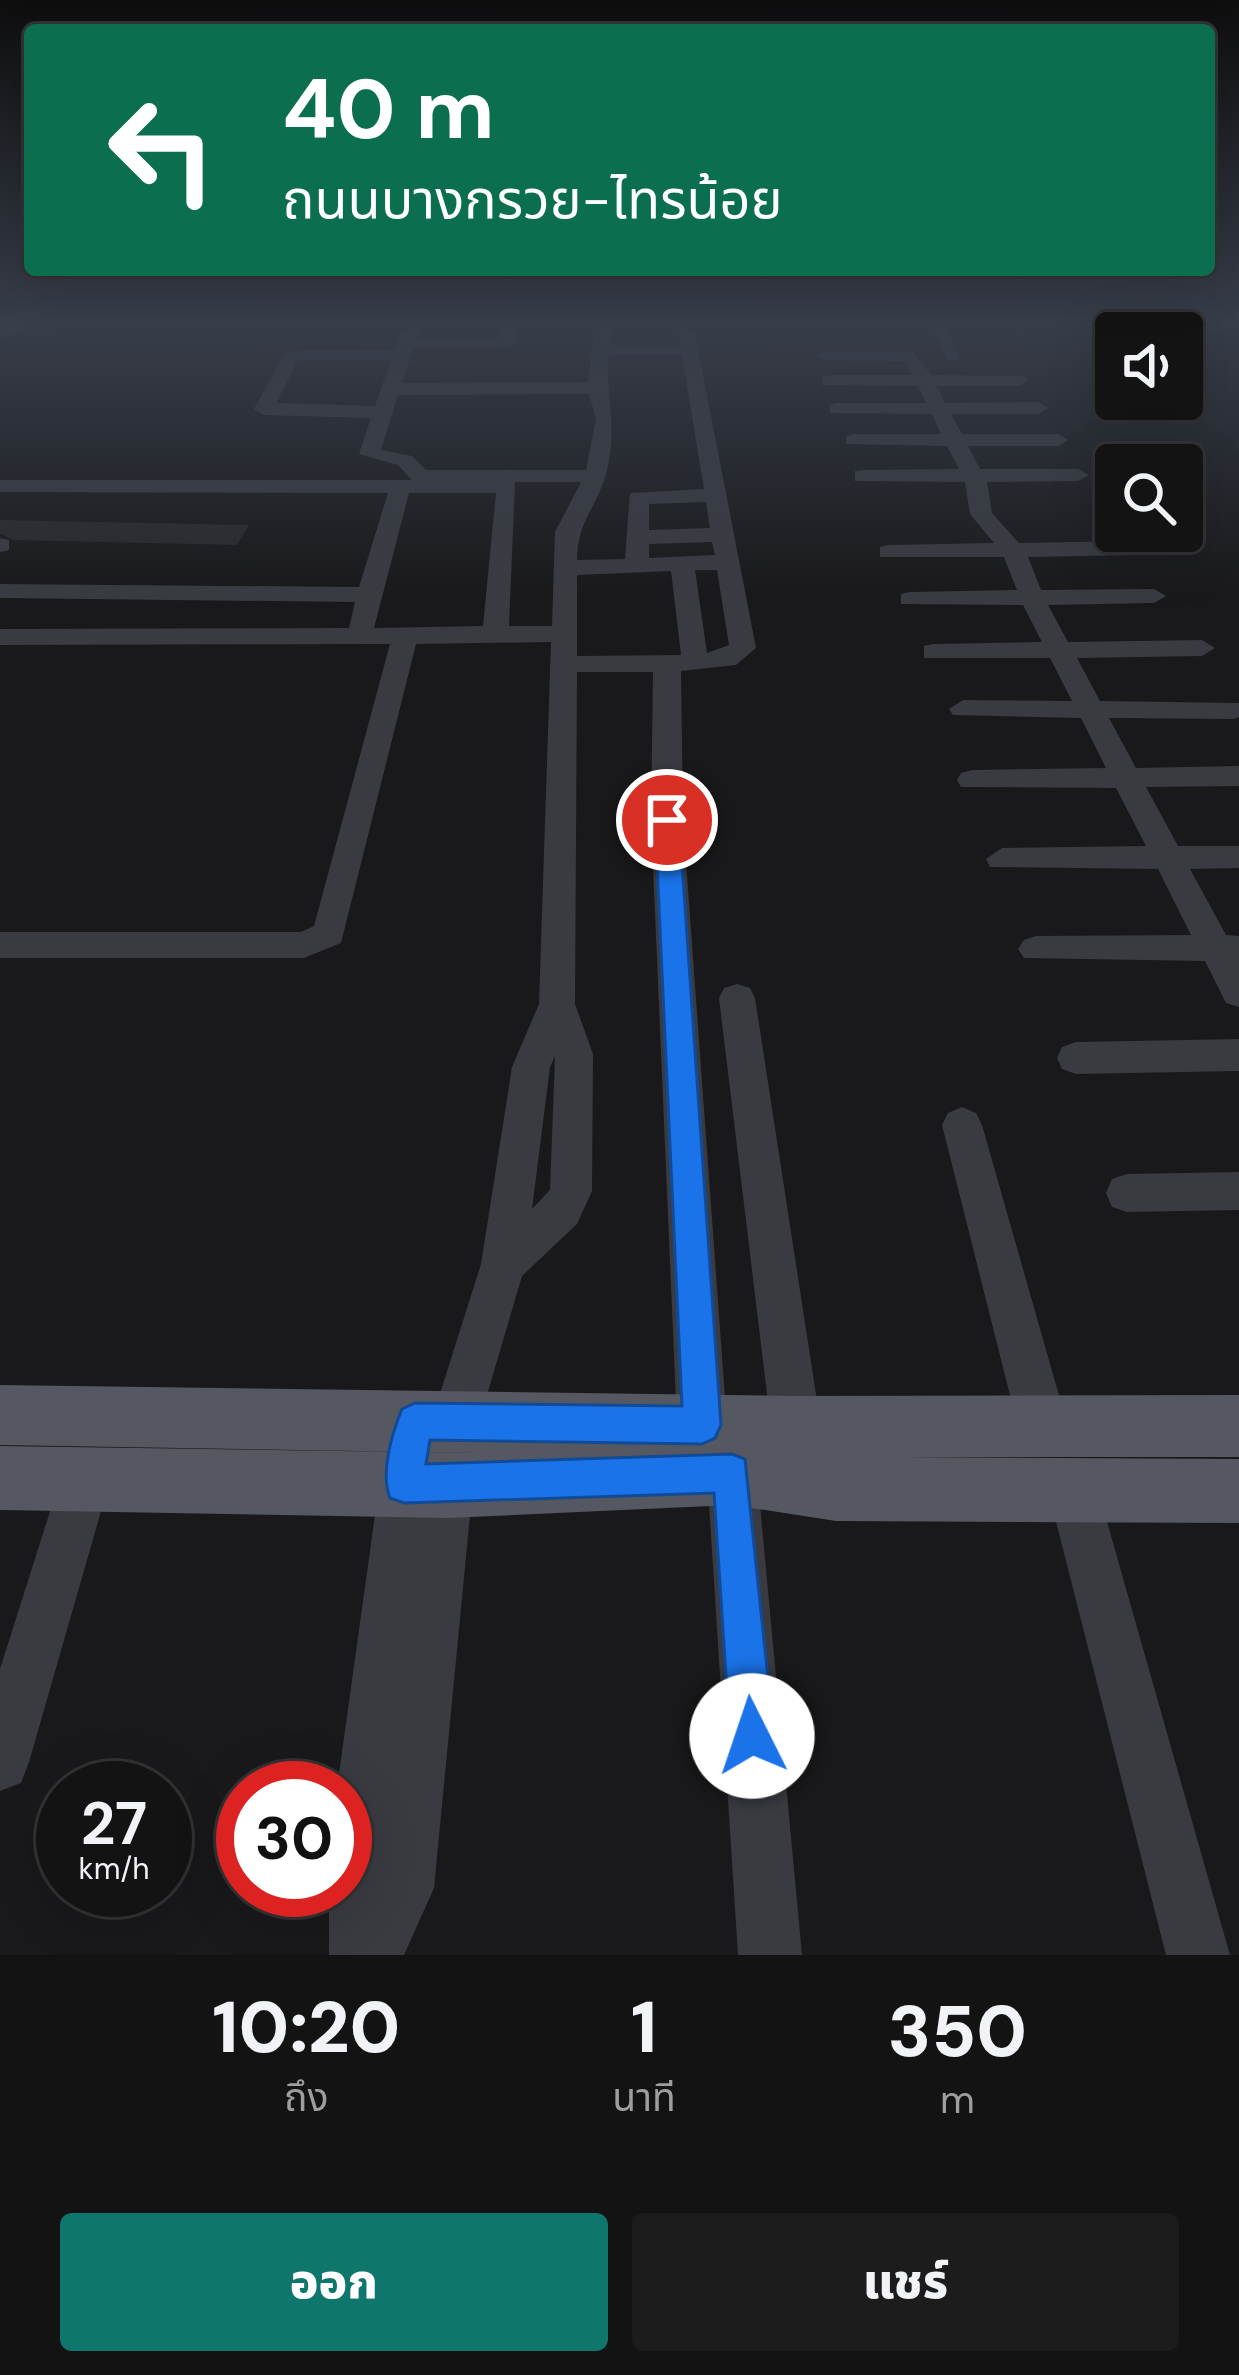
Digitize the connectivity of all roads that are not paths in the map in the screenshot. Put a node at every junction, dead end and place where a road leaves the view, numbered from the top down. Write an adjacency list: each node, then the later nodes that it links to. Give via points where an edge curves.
1 (382, 414): 8 (street, via 369,454 405,460 420,476)
2 (605, 414): 8 (street)
3 (698, 414): 15 (street)
4 (944, 414): 6 (street)
5 (853, 440): 6 (street)
6 (956, 440): 7 (street); 11 (street)
7 (1058, 440)
8 (595, 476): 21 (street, via 566,532)
9 (862, 476): 11 (street)
10 (1078, 476): 11 (street)
11 (975, 483): 16 (street, via 981,514)
12 (0, 486): 13 (street)
13 (400, 488): 23 (street); 27 (street, via 511,491)
14 (636, 526): 15 (street); 15 (street, via 638,498 648,495); 20 (street)
15 (722, 527): 19 (street); 35 (street, via 743,648 727,659)
16 (1008, 543): 17 (street); 18 (street); 26 (street)
17 (1095, 546)
18 (889, 552)
19 (682, 564): 20 (street); 35 (street)
20 (637, 566): 21 (street)
21 (566, 568): 32 (street)
22 (0, 591): 23 (street)
23 (370, 595): 28 (street)
24 (1154, 596): 26 (street)
25 (910, 598): 26 (street)
26 (1032, 598): 33 (street)
27 (495, 634): 29 (street); 32 (street)
28 (360, 635): 29 (street); 30 (street)
29 (405, 636): 45 (street, via 329,934 304,945)
30 (0, 637)
31 (1202, 648): 33 (street)
32 (564, 649): 35 (street); 50 (street)
33 (1060, 650): 34 (street); 37 (street)
34 (933, 652)
35 (681, 663): 62 (street, via 667,820)
36 (963, 709): 37 (street)
37 (1091, 709): 38 (street); 40 (street)
38 (1234, 710)
39 (1239, 776): 40 (street)
40 (1128, 779): 41 (street); 43 (street)
41 (972, 780)
42 (1239, 857): 43 (street)
43 (1169, 858): 44 (street); 46 (street)
44 (1002, 859)
45 (0, 946)
46 (1227, 948): 47 (street); 48 (street)
47 (1036, 949)
48 (1239, 993)
49 (737, 998): 60 (street)
50 (556, 1004): 56 (street, via 531,1067); 56 (street, via 574,1054 571,1191 562,1210)
51 (1239, 1055): 52 (street)
52 (1076, 1058)
53 (962, 1125): 61 (street)
54 (1239, 1191): 55 (street)
55 (1127, 1193)
56 (503, 1264): 58 (street)
57 (0, 1415): 58 (main road)
58 (435, 1422): 62 (main road); 65 (street)
59 (1239, 1426): 61 (main road)
60 (796, 1427): 61 (main road); 62 (main road)
61 (1043, 1427)
62 (717, 1449): 65 (main road); 66 (main road, via 836,1489); 71 (street)
63 (0, 1478): 64 (main road)
64 (85, 1480): 65 (main road); 68 (street)
65 (426, 1485): 69 (street, via 360,1840); 70 (street, via 403,1888)
66 (1073, 1490): 67 (main road); 72 (street)
67 (1239, 1491)
68 (0, 1762)
69 (361, 1955)
70 (371, 1955)
71 (770, 1955)
72 (1198, 1955)

